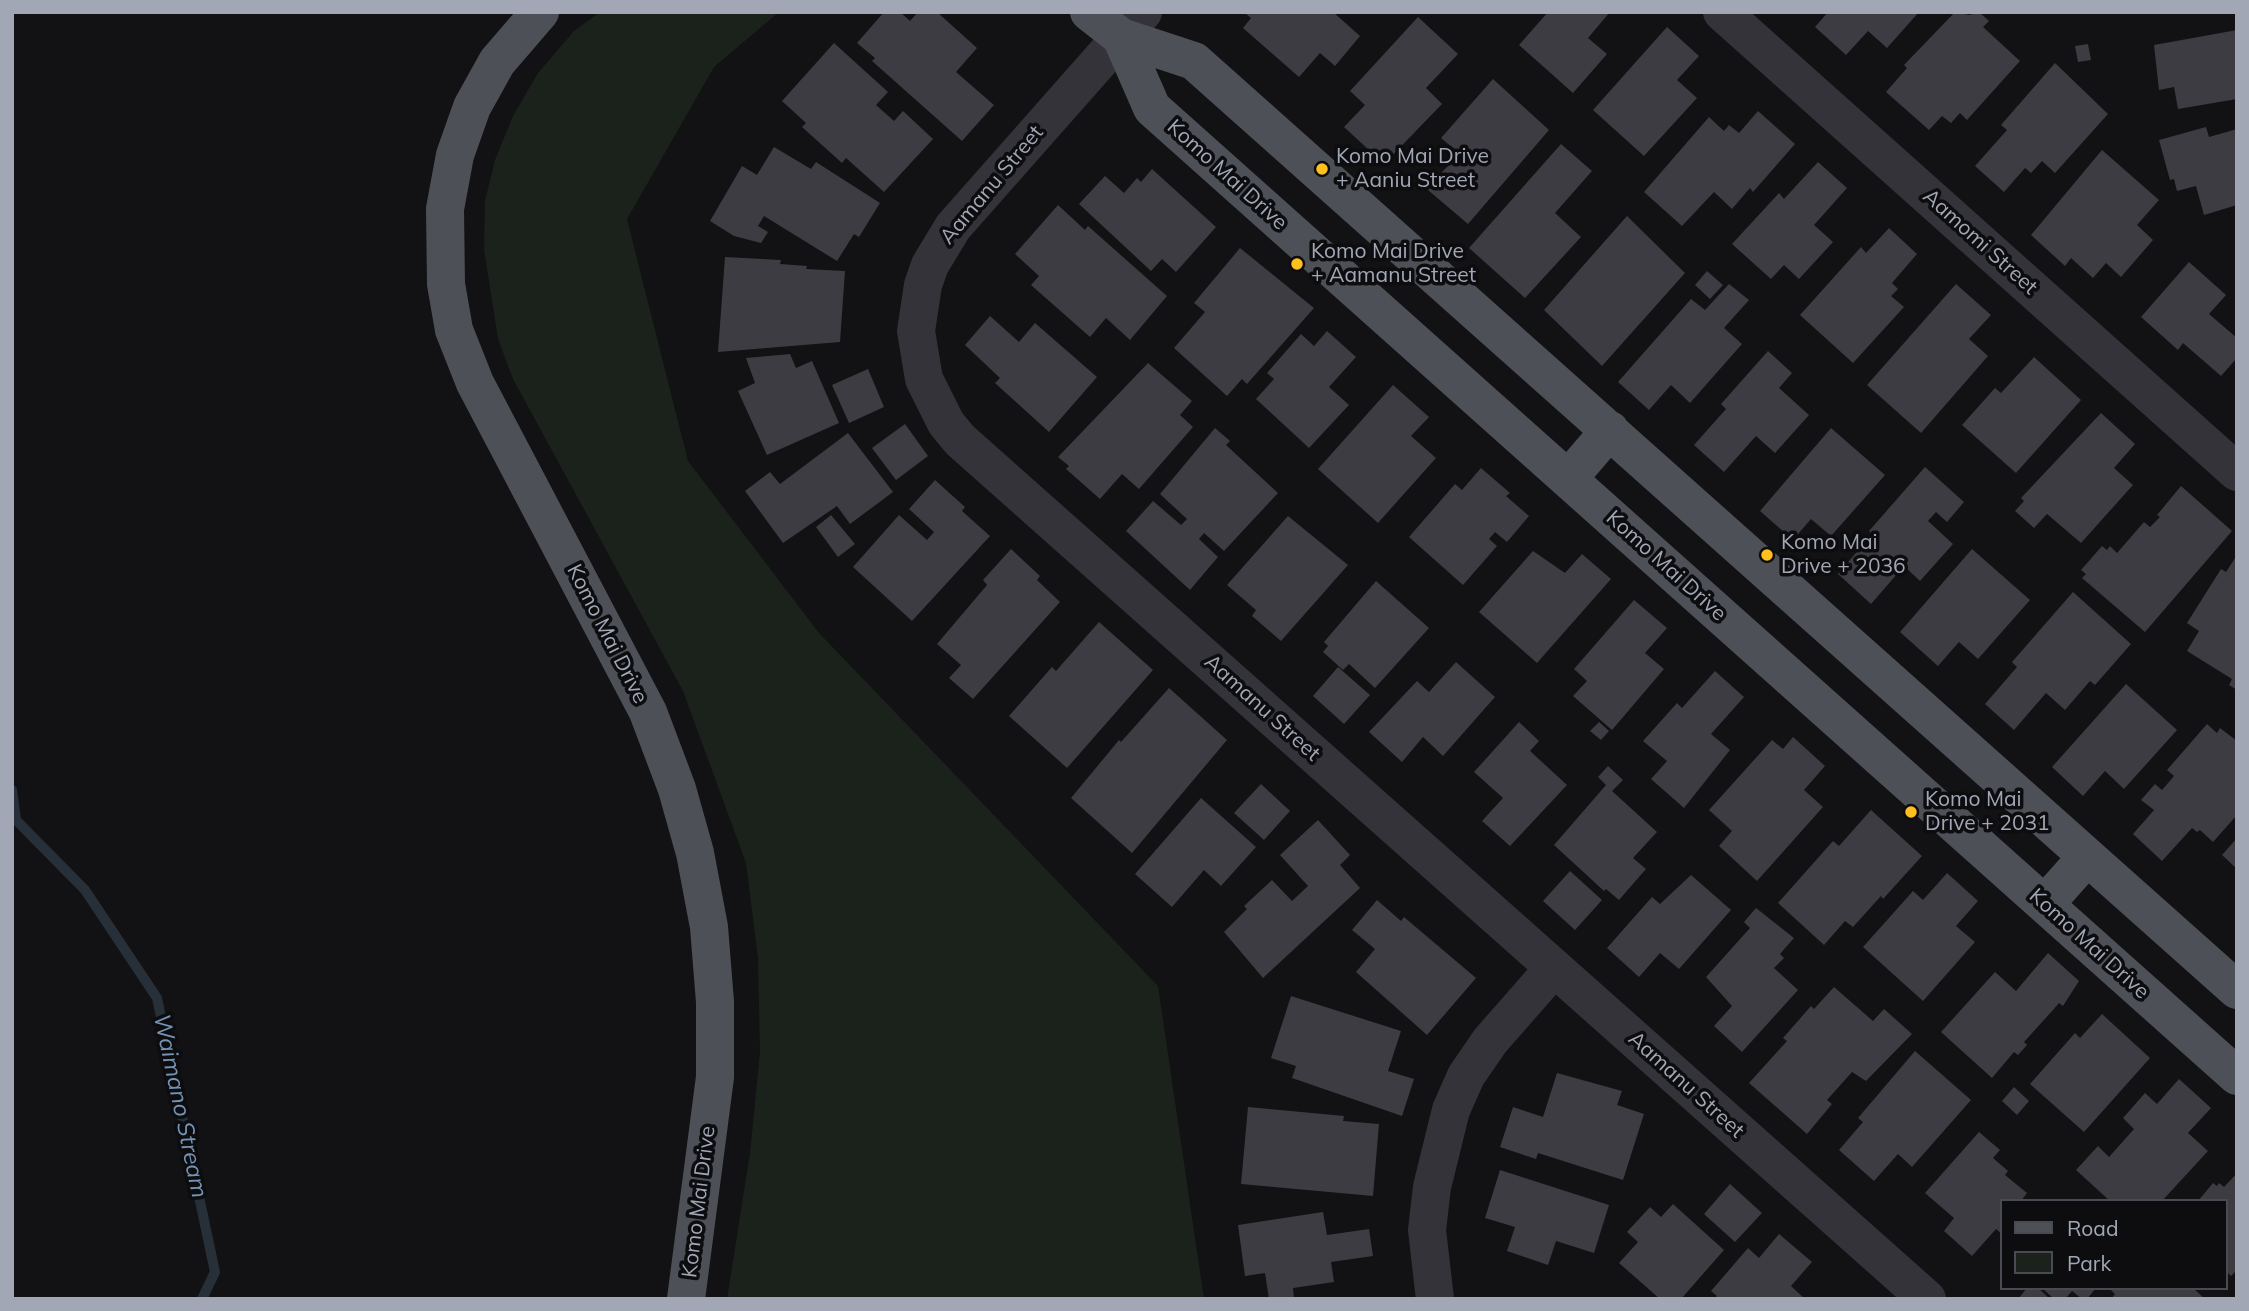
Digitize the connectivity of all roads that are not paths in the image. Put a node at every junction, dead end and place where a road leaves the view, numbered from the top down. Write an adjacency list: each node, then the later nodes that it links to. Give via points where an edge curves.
1 (540, 12): 13 (main road, Komo Mai Drive, via 497,62 472,107 455,155 445,209 446,284 454,330 475,383 648,712 695,853 709,927 715,1077)
2 (1089, 12): 4 (main road, Komo Mai Drive)
3 (1722, 12): 6 (street, Aamomi Street)
4 (1132, 25): 5 (main road, Komo Mai Drive, via 1194,61); 7 (main road, Komo Mai Drive, via 1152,108); 10 (street, Aamanu Street, via 953,227 930,265 916,331 924,379 934,402 960,440)
5 (1610, 430): 7 (main road); 8 (main road, Komo Mai Drive)
6 (2237, 472)
7 (1568, 479): 9 (main road, Komo Mai Drive)
8 (2087, 857): 9 (main road); 11 (main road, Komo Mai Drive)
9 (2045, 904): 12 (main road, Komo Mai Drive)
10 (1554, 968): 14 (street, via 1490,1041 1466,1076 1451,1110 1432,1187 1427,1230); 15 (street, Aamanu Street)
11 (2237, 990)
12 (2237, 1076)
13 (686, 1299)
14 (1435, 1299)
15 (1927, 1299)

